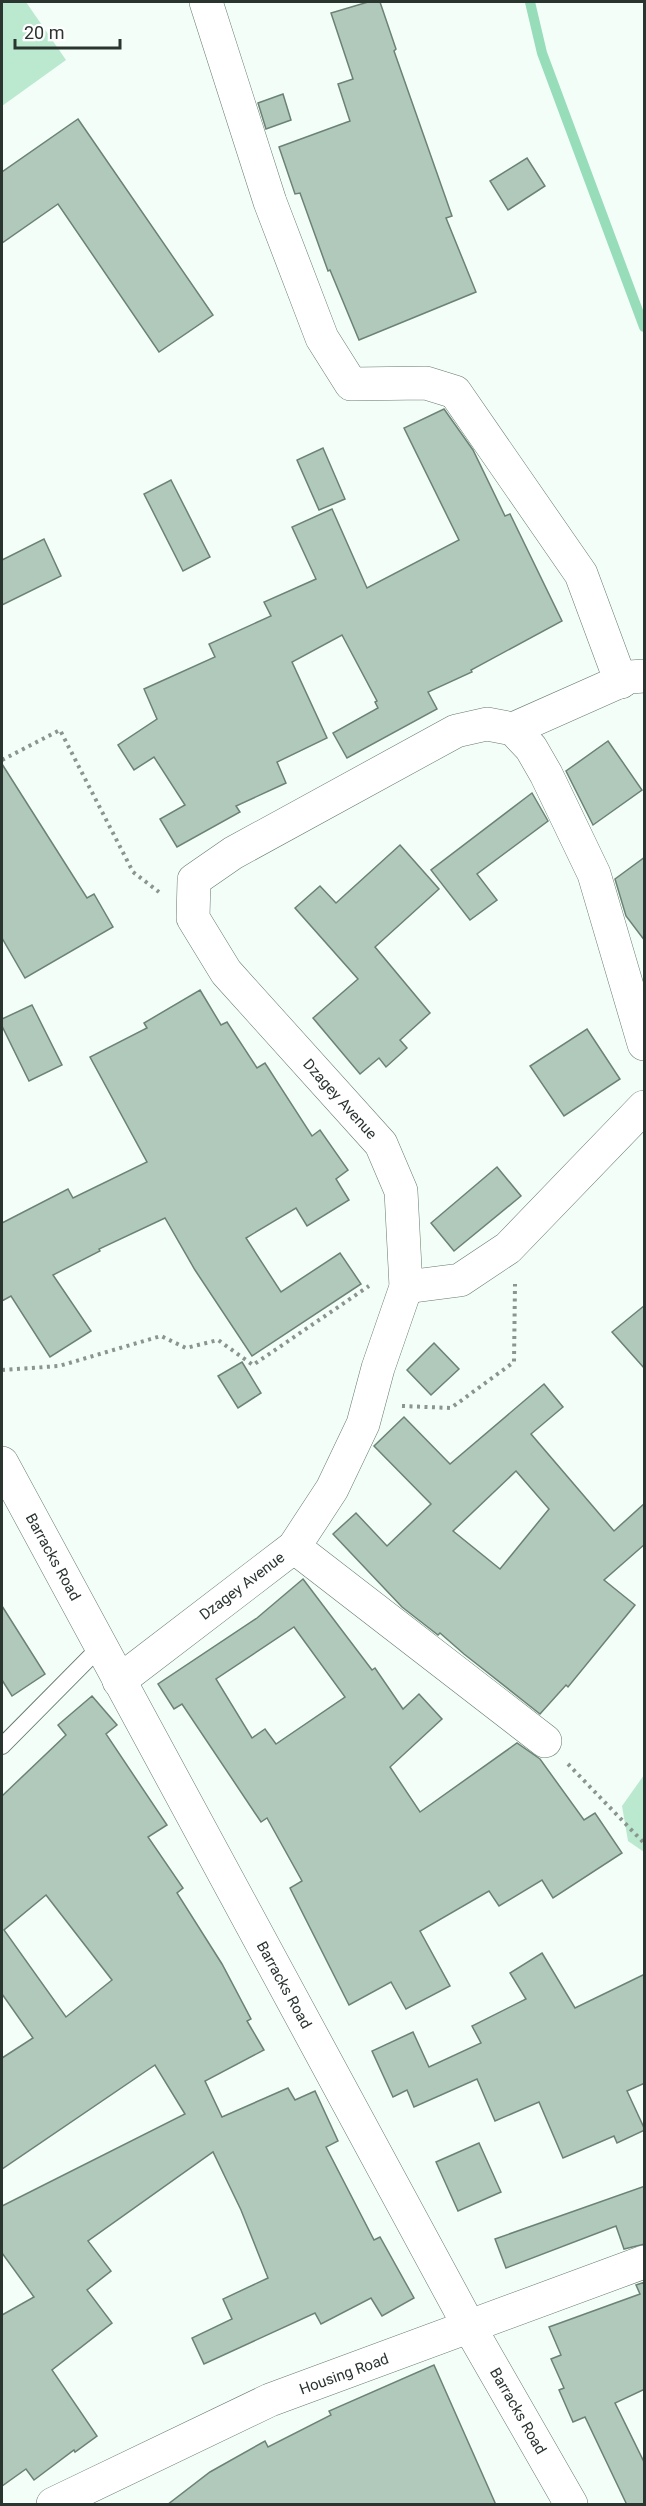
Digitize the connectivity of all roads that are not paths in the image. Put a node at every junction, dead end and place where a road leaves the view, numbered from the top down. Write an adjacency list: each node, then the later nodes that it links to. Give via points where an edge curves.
1 (206, 2): 2 (street, via 270,202 322,338 351,384 426,383 455,392 581,574)
2 (633, 679): 3 (street)
3 (500, 727): 4 (street, via 531,748 594,874); 6 (street, Dzagey Avenue, via 456,731 233,853 194,880 192,918 226,972 381,1144 401,1191)
4 (645, 1044)
5 (645, 1107): 6 (street, via 515,1241 460,1280)
6 (405, 1274): 8 (street, Dzagey Avenue, via 363,1424 332,1489)
7 (2, 1463): 9 (street, Barracks Road)
8 (294, 1547): 10 (street, Dzagey Avenue); 11 (street)
9 (101, 1646): 10 (street, Barracks Road); 12 (lane)
10 (119, 1681): 14 (street, Barracks Road)
11 (544, 1741)
12 (2, 1746)
13 (645, 2262): 14 (street, Housing Road)
14 (470, 2328): 15 (street, Housing Road, via 270,2400); 16 (street, Barracks Road)
15 (53, 2505)
16 (572, 2505)

